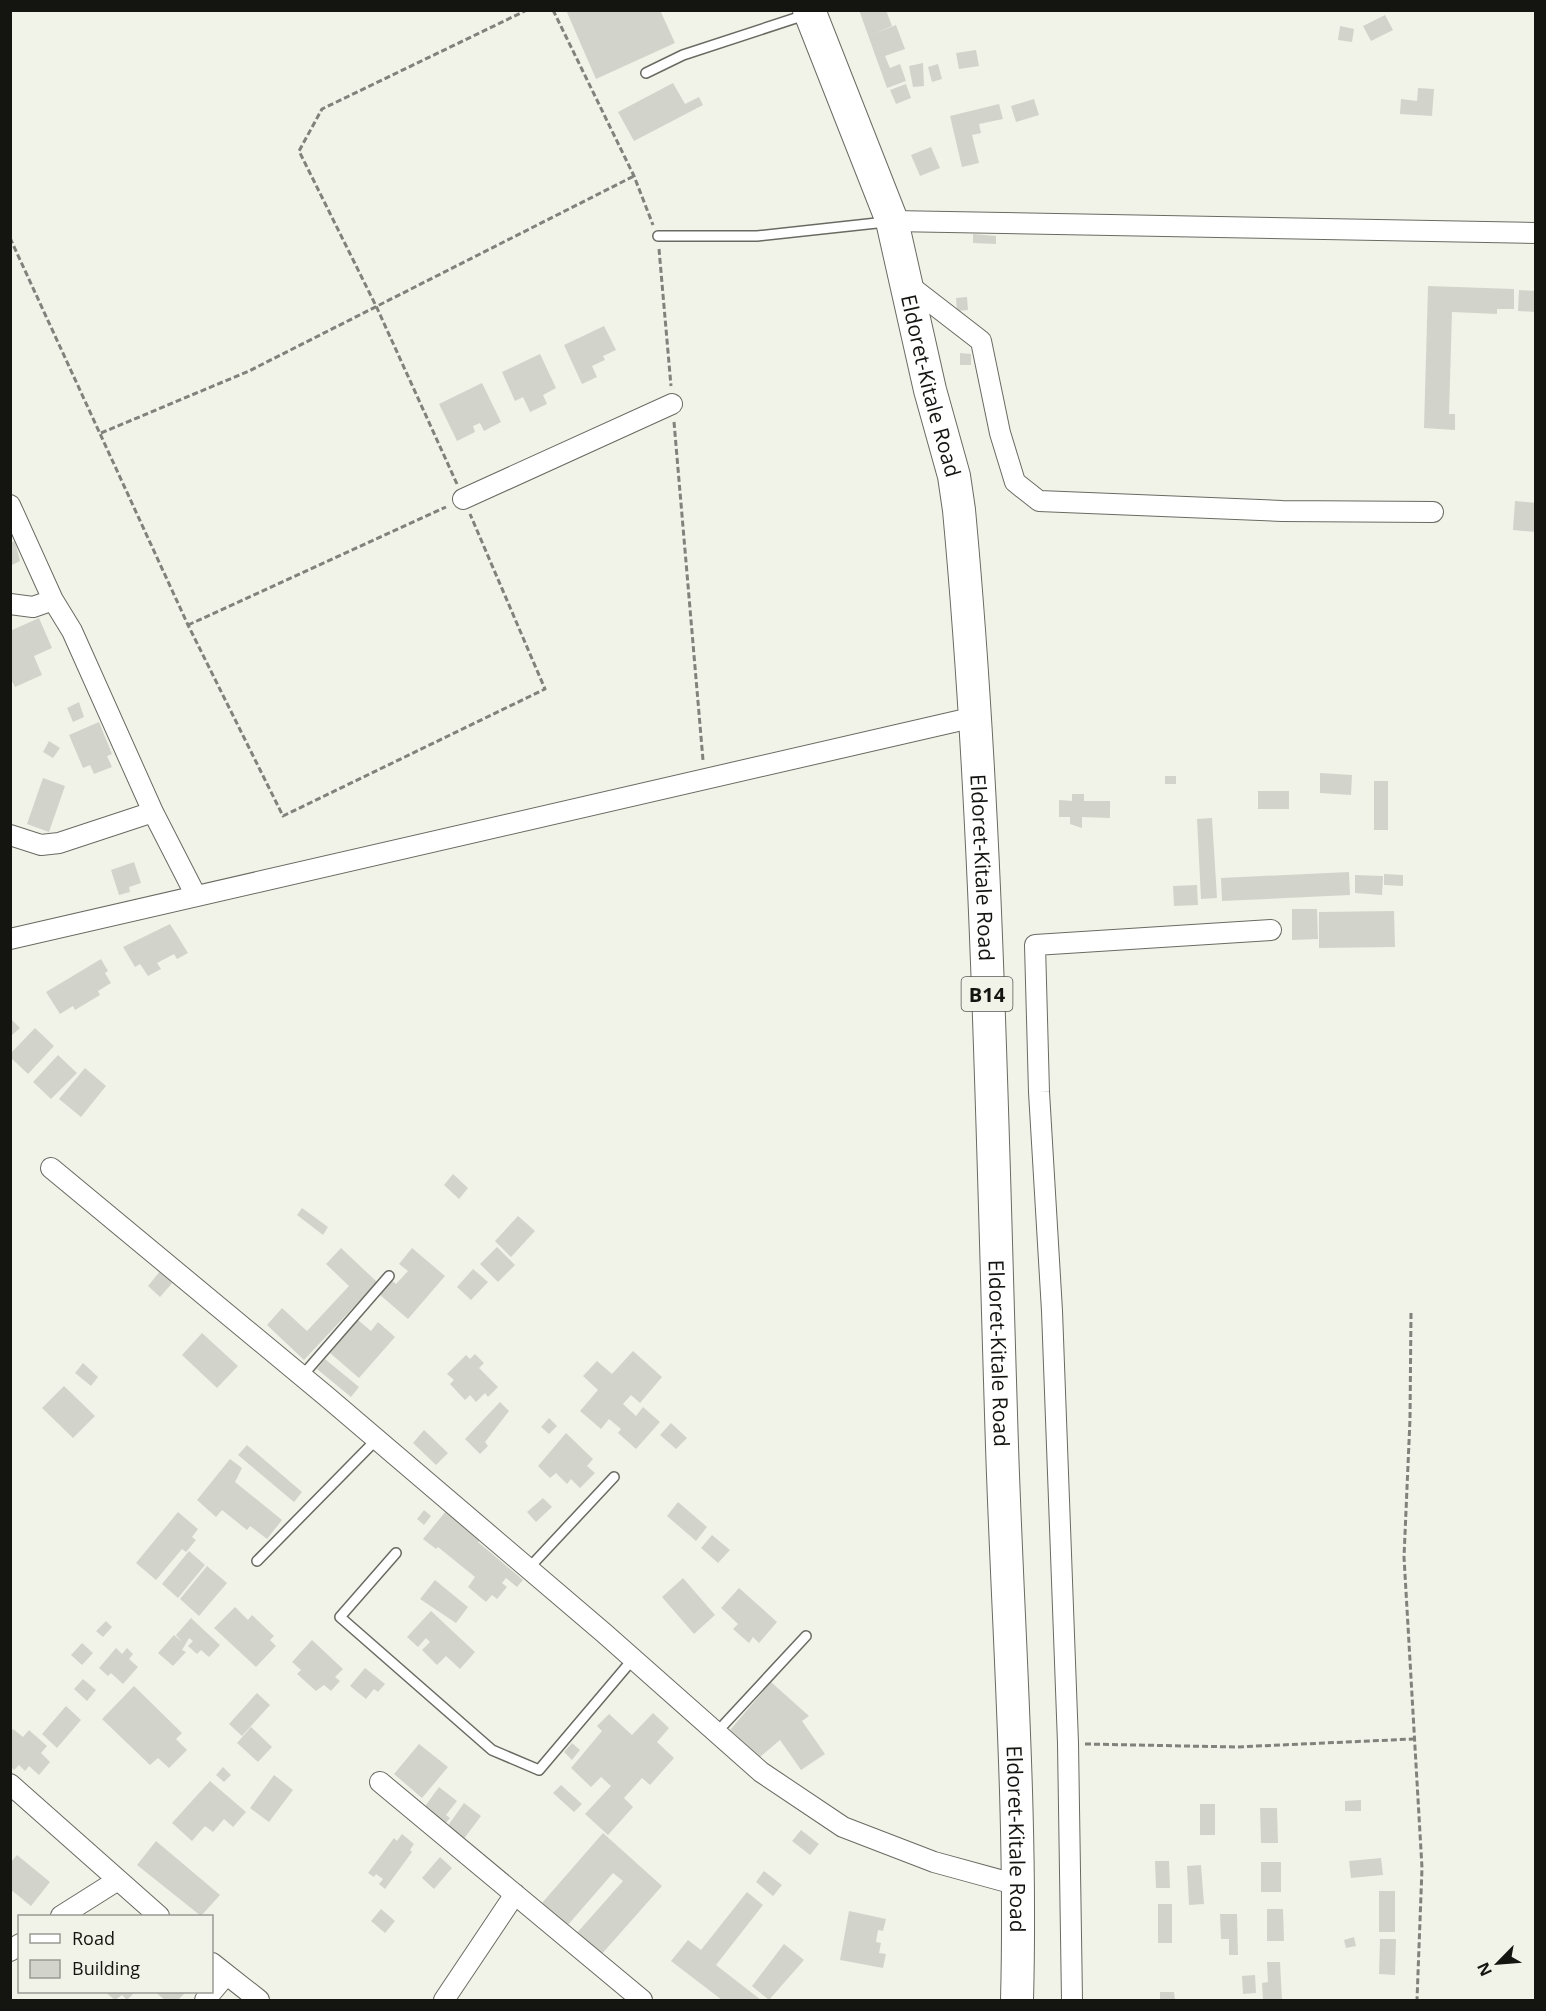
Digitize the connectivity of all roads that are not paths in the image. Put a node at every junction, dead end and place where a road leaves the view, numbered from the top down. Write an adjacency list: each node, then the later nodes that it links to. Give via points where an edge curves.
1 (810, 12): 2 (lane, via 683,55); 3 (highway, Eldoret-Kitale Road / B14)
2 (646, 73)
3 (891, 221): 4 (street); 5 (lane, via 757,236); 6 (highway, Eldoret-Kitale Road / B14)
4 (1536, 233)
5 (658, 236)
6 (906, 283): 10 (street, via 981,340 1000,433 1015,482 1039,501 1282,511); 13 (highway, Eldoret-Kitale Road / B14, via 954,476)
7 (672, 404): 8 (street)
8 (464, 499)
9 (10, 505): 11 (street)
10 (1433, 512)
11 (53, 600): 12 (street, via 33,608); 14 (street, via 72,630)
12 (10, 604)
13 (975, 717): 16 (street); 33 (highway, Eldoret-Kitale Road / B14, via 990,1050)
14 (153, 812): 15 (street, via 59,843 41,845); 16 (street)
15 (10, 835)
16 (196, 896): 18 (street)
17 (1271, 930): 43 (street, via 1035,945 1068,1743)
18 (10, 939)
19 (51, 1168): 21 (street)
20 (388, 1276): 21 (lane)
21 (302, 1376): 22 (street)
22 (377, 1439): 25 (lane); 26 (street)
23 (614, 1477): 26 (lane)
24 (396, 1553): 28 (lane, via 340,1617 492,1750 539,1770)
25 (257, 1561)
26 (528, 1569): 28 (street)
27 (806, 1636): 29 (lane)
28 (633, 1659): 29 (street)
29 (716, 1733): 33 (street, via 761,1772 843,1827 934,1862)
30 (380, 1782): 34 (street)
31 (10, 1784): 32 (street)
32 (118, 1880): 35 (street); 36 (street)
33 (1017, 1885): 42 (highway, Eldoret-Kitale Road / B14)
34 (515, 1894): 40 (street); 41 (street)
35 (64, 1915)
36 (157, 1915)
37 (219, 1969): 38 (street); 39 (street)
38 (213, 1984)
39 (259, 2001)
40 (444, 2001)
41 (642, 2001)
42 (1017, 2001)
43 (1072, 2001)

